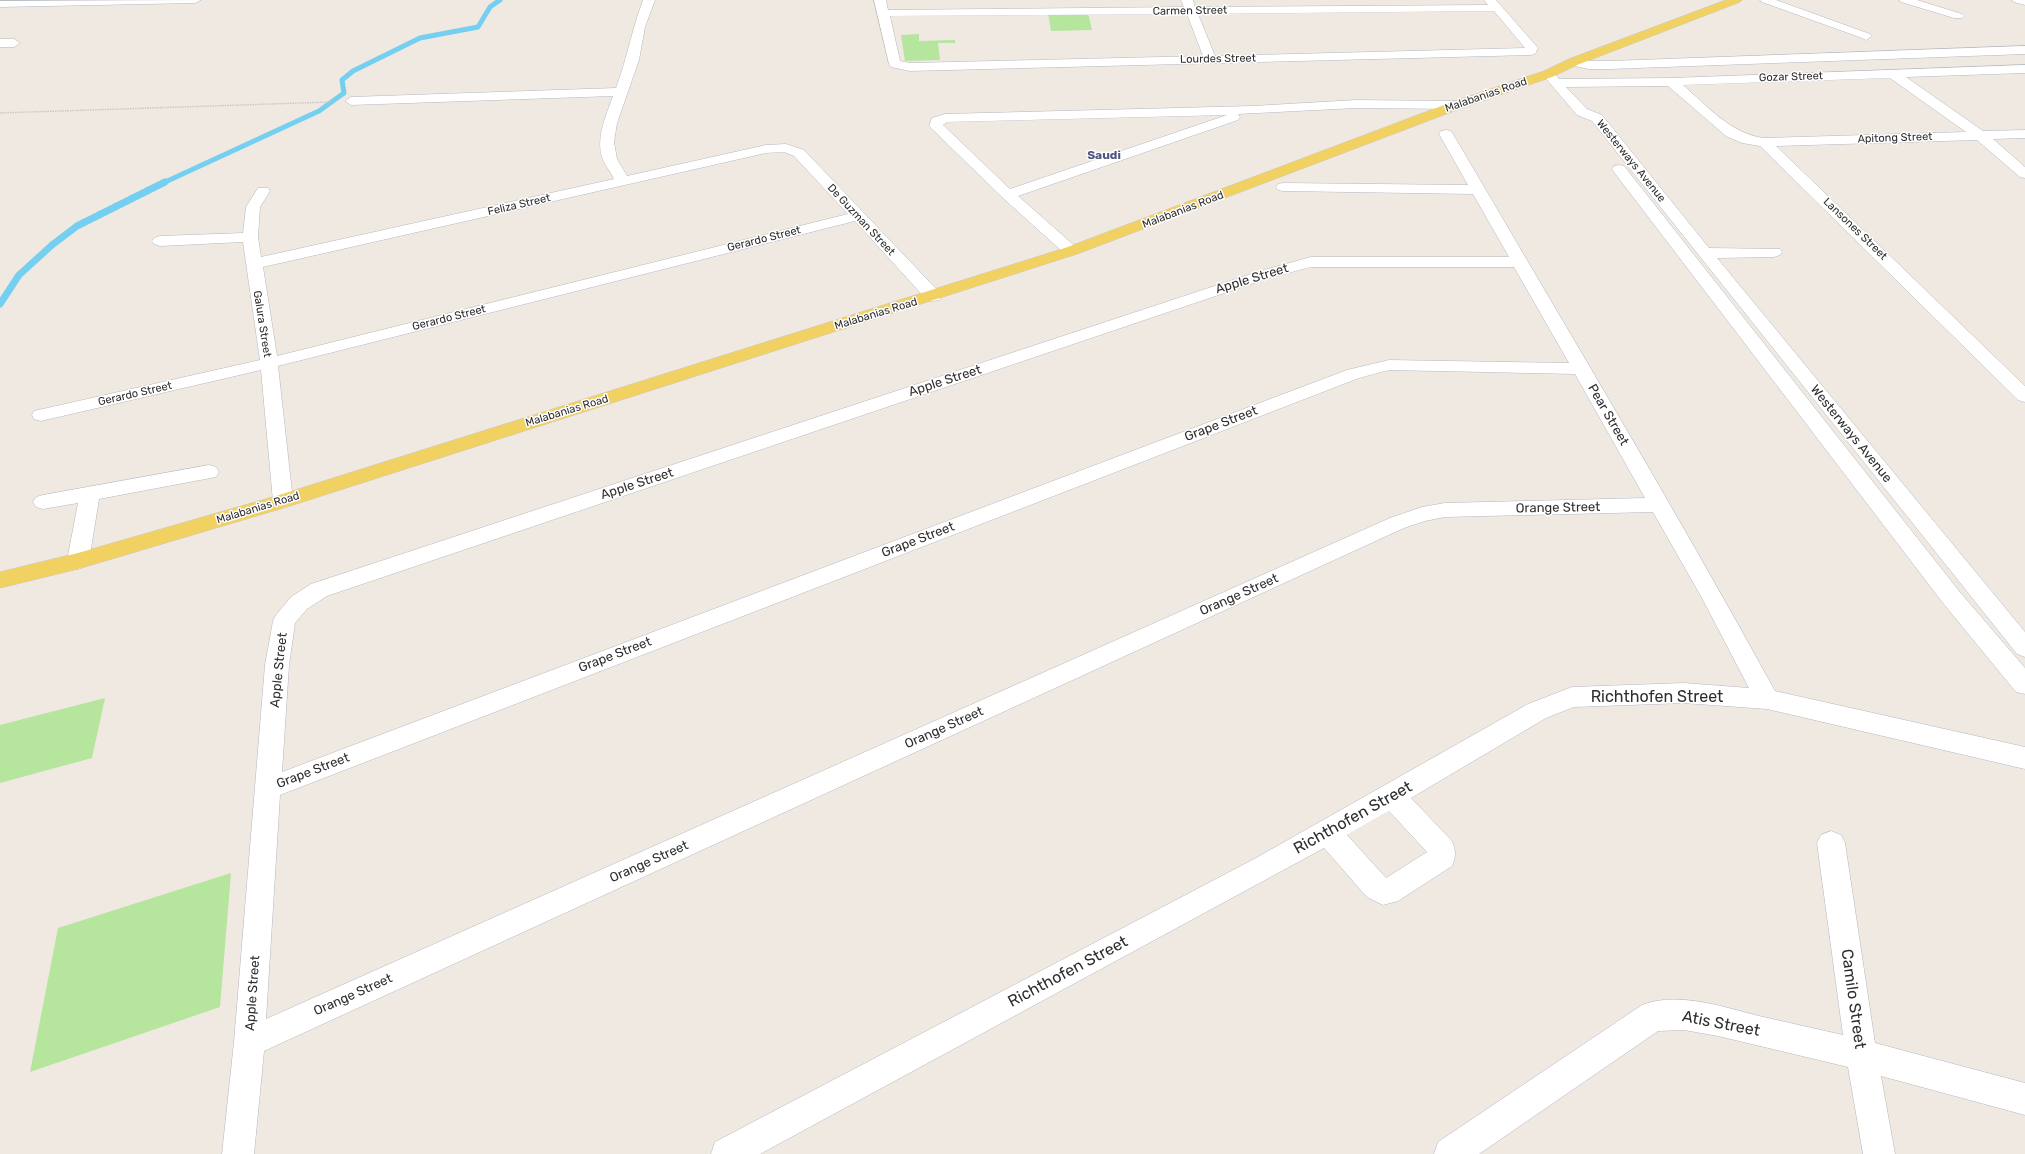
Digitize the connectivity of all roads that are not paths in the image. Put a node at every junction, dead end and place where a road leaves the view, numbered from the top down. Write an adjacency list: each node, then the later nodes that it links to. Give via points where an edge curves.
1 (195, 0): 10 (street)
2 (649, 0): 27 (street)
3 (880, 0): 13 (street)
4 (1187, 0): 12 (street)
5 (1736, 0): 21 (main road, Malabanias Road)
6 (1766, 0): 15 (street)
7 (1905, 0): 14 (street)
8 (2018, 0): 9 (street)
9 (2025, 2)
10 (0, 4)
11 (1493, 4): 12 (street, Carmen Street); 20 (street, Lourdes Street, via 1532,48 1531,51)
12 (1192, 11): 13 (street, Carmen Street); 20 (street)
13 (884, 14): 20 (street, Lourdes Street, via 895,64 902,66)
14 (1958, 16)
15 (1866, 36)
16 (0, 43): 17 (street)
17 (14, 43)
18 (2025, 50): 19 (street)
19 (1970, 52): 21 (street, via 1610,65); 23 (street)
20 (1210, 59)
21 (1573, 62): 25 (main road, Malabanias Road)
22 (2025, 69): 23 (street, Gozar Street)
23 (2002, 70): 24 (street, Gozar Street)
24 (1892, 73): 26 (street, Gozar Street); 34 (street)
25 (1552, 79): 26 (street, Gozar Street); 29 (main road, Malabanias Road); 31 (street, Westerways Avenue)
26 (1672, 82): 35 (street, via 1731,134 1747,140)
27 (622, 92): 28 (street); 38 (street, via 610,123 607,142 610,159)
28 (351, 101)
29 (1457, 105): 30 (street, via 1356,104); 48 (main road, Malabanias Road)
30 (1253, 110): 42 (street); 42 (street, via 944,118 937,121 936,126)
31 (1582, 112): 44 (street, Westerways Avenue, via 1582,119); 45 (street, Westerways Avenue, via 1597,118)
32 (1446, 134): 40 (street, Pear Street)
33 (2025, 134): 34 (street, Apitong Street)
34 (1981, 136): 35 (street, Apitong Street); 37 (street)
35 (1764, 142): 58 (street, Lansones Street)
36 (786, 148): 38 (street, Feliza Street, via 766,149); 43 (street, De Guzman Street, via 799,153)
37 (2025, 174)
38 (623, 181): 52 (street, Feliza Street)
39 (1283, 187): 40 (street)
40 (1478, 190): 51 (street, Pear Street)
41 (263, 191): 46 (street, Galura Street, via 253,207)
42 (1008, 195): 48 (street)
43 (857, 216): 55 (street, De Guzman Street); 56 (street, Gerardo Street)
44 (1654, 216): 45 (street, Westerways Avenue); 53 (street, Westerways Avenue)
45 (1675, 216): 50 (street, Westerways Avenue)
46 (250, 237): 47 (street); 52 (street, Galura Street)
47 (160, 241)
48 (1071, 251): 55 (main road, Malabanias Road)
49 (1774, 252): 50 (street)
50 (1706, 253): 54 (street, Westerways Avenue)
51 (1520, 262): 57 (street, Pear Street); 73 (street, Apple Street, via 1311,262 1256,277 319,590 298,603 284,621 277,665)
52 (253, 264): 56 (street, Galura Street)
53 (1713, 291): 54 (street); 66 (street, Westerways Avenue)
54 (1736, 291): 67 (street, Westerways Avenue)
55 (933, 296): 62 (main road, Malabanias Road)
56 (269, 363): 59 (street, Gerardo Street); 62 (street, Galura Street)
57 (1581, 369): 64 (street, Pear Street); 73 (street, Grape Street, via 1389,365 1353,374)
58 (2025, 396)
59 (41, 415)
60 (209, 472): 61 (street)
61 (90, 494): 63 (street); 65 (street)
62 (283, 500): 65 (main road, Malabanias Road)
63 (43, 502)
64 (1660, 505): 71 (street, Pear Street); 77 (street, Orange Street, via 1445,510 1422,514 1397,523)
65 (78, 561): 68 (main road, Malabanias Road)
66 (1934, 575): 67 (street); 70 (street, Westerways Avenue)
67 (1966, 576): 69 (street, Westerways Avenue)
68 (0, 580)
69 (2025, 648)
70 (2025, 685)
71 (1767, 699): 72 (street, Richthofen Street); 74 (street, Richthofen Street, via 1684,693 1572,697 1537,711)
72 (2025, 758)
73 (269, 788): 77 (street, Apple Street)
74 (1392, 796): 75 (street, Richthofen Street); 75 (street, via 1443,853 1442,857 1388,892 1377,888)
75 (1327, 832): 81 (street, Richthofen Street)
76 (1831, 843): 78 (street, Camilo Street)
77 (250, 1042): 80 (street, Apple Street)
78 (1861, 1055): 79 (street, Atis Street); 82 (street, Atis Street, via 1711,1020 1684,1015 1652,1016); 83 (street, Camilo Street)
79 (2025, 1099)
80 (238, 1154)
81 (727, 1154)
82 (1450, 1154)
83 (1879, 1154)

